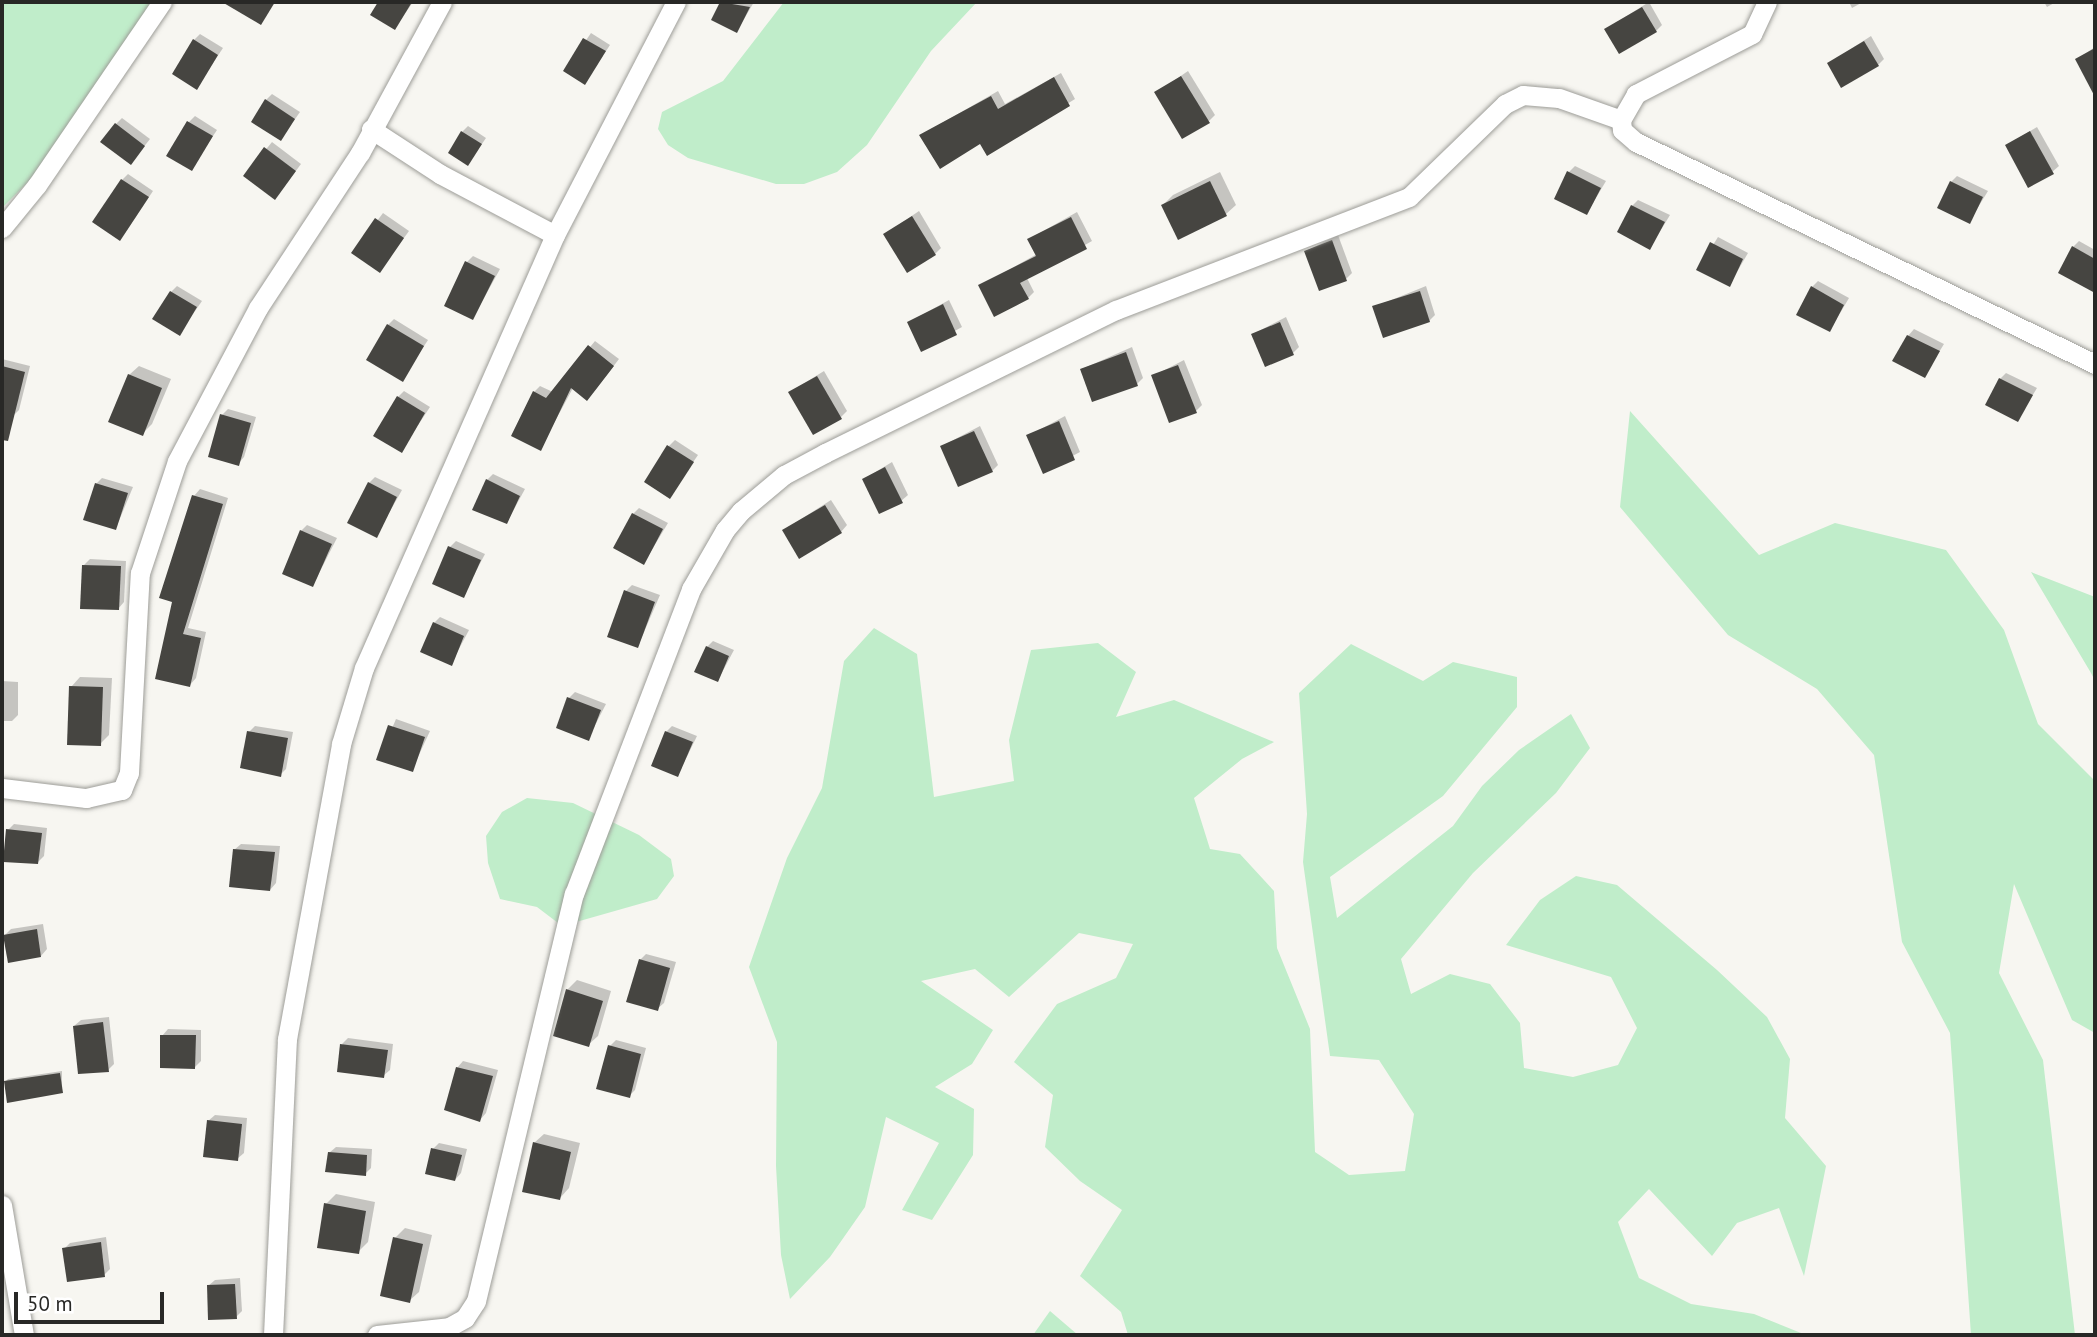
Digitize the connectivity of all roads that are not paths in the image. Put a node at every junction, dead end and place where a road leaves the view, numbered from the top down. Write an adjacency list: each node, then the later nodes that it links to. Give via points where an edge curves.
1 (162, 2): 7 (street, via 37,185)
2 (442, 2): 6 (street)
3 (676, 2): 8 (street)
4 (1770, 3): 5 (street, via 1752,34 1636,94)
5 (1621, 120): 9 (street, via 1622,130 1636,142); 14 (street, via 1559,98 1523,95 1505,103 1409,197 1116,310 825,453 785,475 741,511 724,530 691,589 575,894 476,1301 465,1318 449,1327)
6 (371, 129): 8 (street, via 440,174); 10 (street, via 213,386 156,517 140,573 129,774 122,790 86,798)
7 (2, 228)
8 (555, 235): 13 (street, via 365,668 341,744 287,1039)
9 (2095, 364)
10 (2, 788)
11 (2, 1205): 12 (street)
12 (24, 1335)
13 (273, 1335)
14 (377, 1335)

